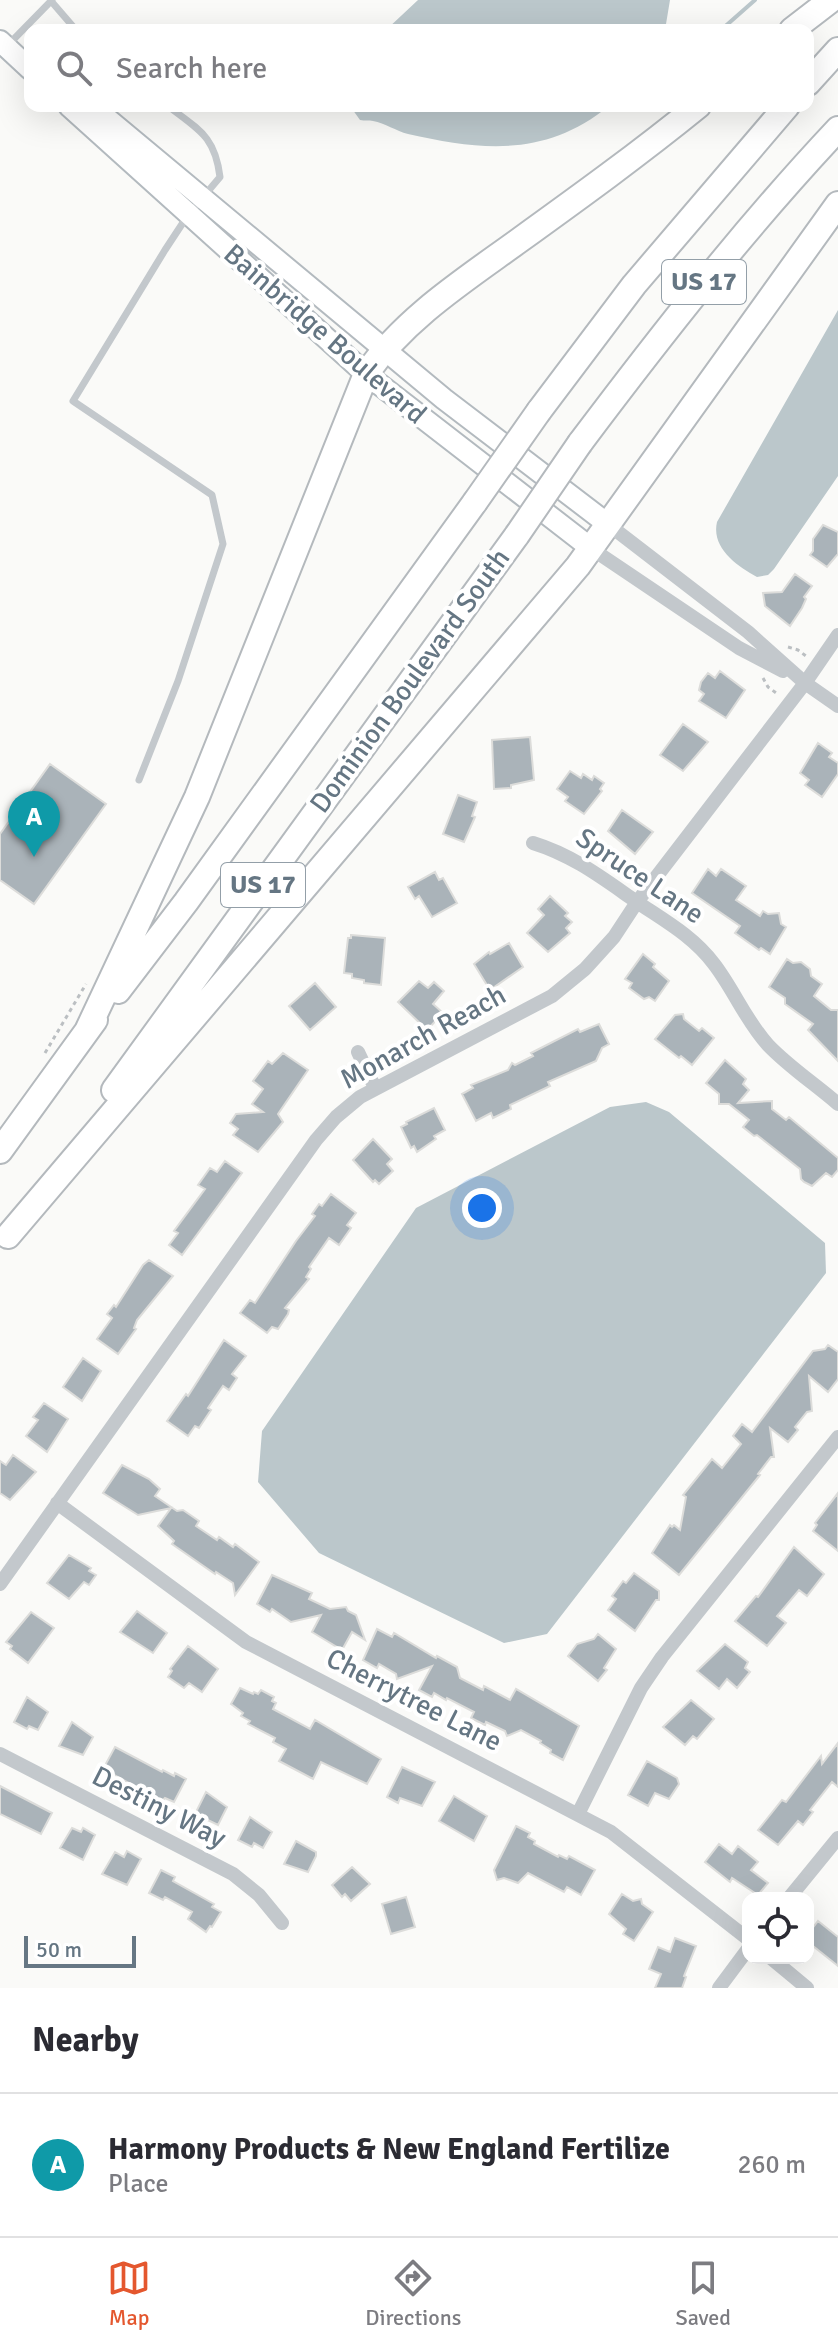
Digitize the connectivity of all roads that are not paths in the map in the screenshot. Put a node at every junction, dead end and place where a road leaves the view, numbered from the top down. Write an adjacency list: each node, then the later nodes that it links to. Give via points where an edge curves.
1 (52, 0): 3 (lane); 5 (lane)
2 (831, 0): 4 (highway)
3 (71, 24)
4 (800, 24)
5 (4, 41): 7 (main road); 8 (main road)
6 (838, 50): 9 (highway)
7 (24, 54)
8 (24, 63)
9 (814, 76)
10 (76, 112): 18 (main road, Bainbridge Boulevard)
11 (99, 112): 16 (main road, Bainbridge Boulevard)
12 (176, 112): 16 (lane, via 208,137 218,162 220,177)
13 (691, 112): 19 (highway, via 473,274)
14 (782, 112): 29 (highway, Dominion Boulevard South / US 17, bridge, via 634,285)
15 (838, 129): 34 (highway, Dominion Boulevard South / US 17, bridge, via 735,244 580,443)
16 (203, 198): 18 (lane); 19 (main road, Bainbridge Boulevard)
17 (838, 204): 21 (highway)
18 (188, 215): 20 (main road, Bainbridge Boulevard); 26 (lane, via 73,401 212,495 223,544)
19 (384, 349): 20 (highway); 21 (main road, Bainbridge Boulevard)
20 (366, 374): 22 (main road, Bainbridge Boulevard); 29 (highway, via 197,797)
21 (609, 525): 22 (highway); 24 (street)
22 (592, 549): 24 (street, via 739,648); 34 (highway)
23 (838, 635): 24 (street, Monarch Reach)
24 (805, 683): 25 (street); 28 (street, Monarch Reach)
25 (838, 706)
26 (139, 780)
27 (533, 843): 28 (street, Spruce Lane, via 585,864)
28 (637, 902): 31 (street, Monarch Reach, via 614,937 552,996); 32 (street, Spruce Lane, via 690,938 766,1042)
29 (83, 1036): 33 (highway, Dominion Boulevard South / US 17)
30 (358, 1052): 31 (street)
31 (375, 1088): 36 (street, Monarch Reach, via 336,1117 316,1140)
32 (838, 1104)
33 (0, 1151)
34 (4, 1242)
35 (838, 1437): 39 (street, via 662,1657)
36 (57, 1503): 37 (street, Monarch Reach); 39 (street, Cherrytree Lane, via 246,1642)
37 (0, 1584)
38 (0, 1754): 42 (street, Destiny Way, via 233,1874)
39 (578, 1814): 43 (street, Cherrytree Lane, via 611,1832)
40 (838, 1838): 41 (street)
41 (794, 1892)
42 (282, 1923)
43 (742, 1934)
44 (742, 1957): 46 (street)
45 (778, 1964): 47 (street)
46 (719, 1988)
47 (807, 1988)

